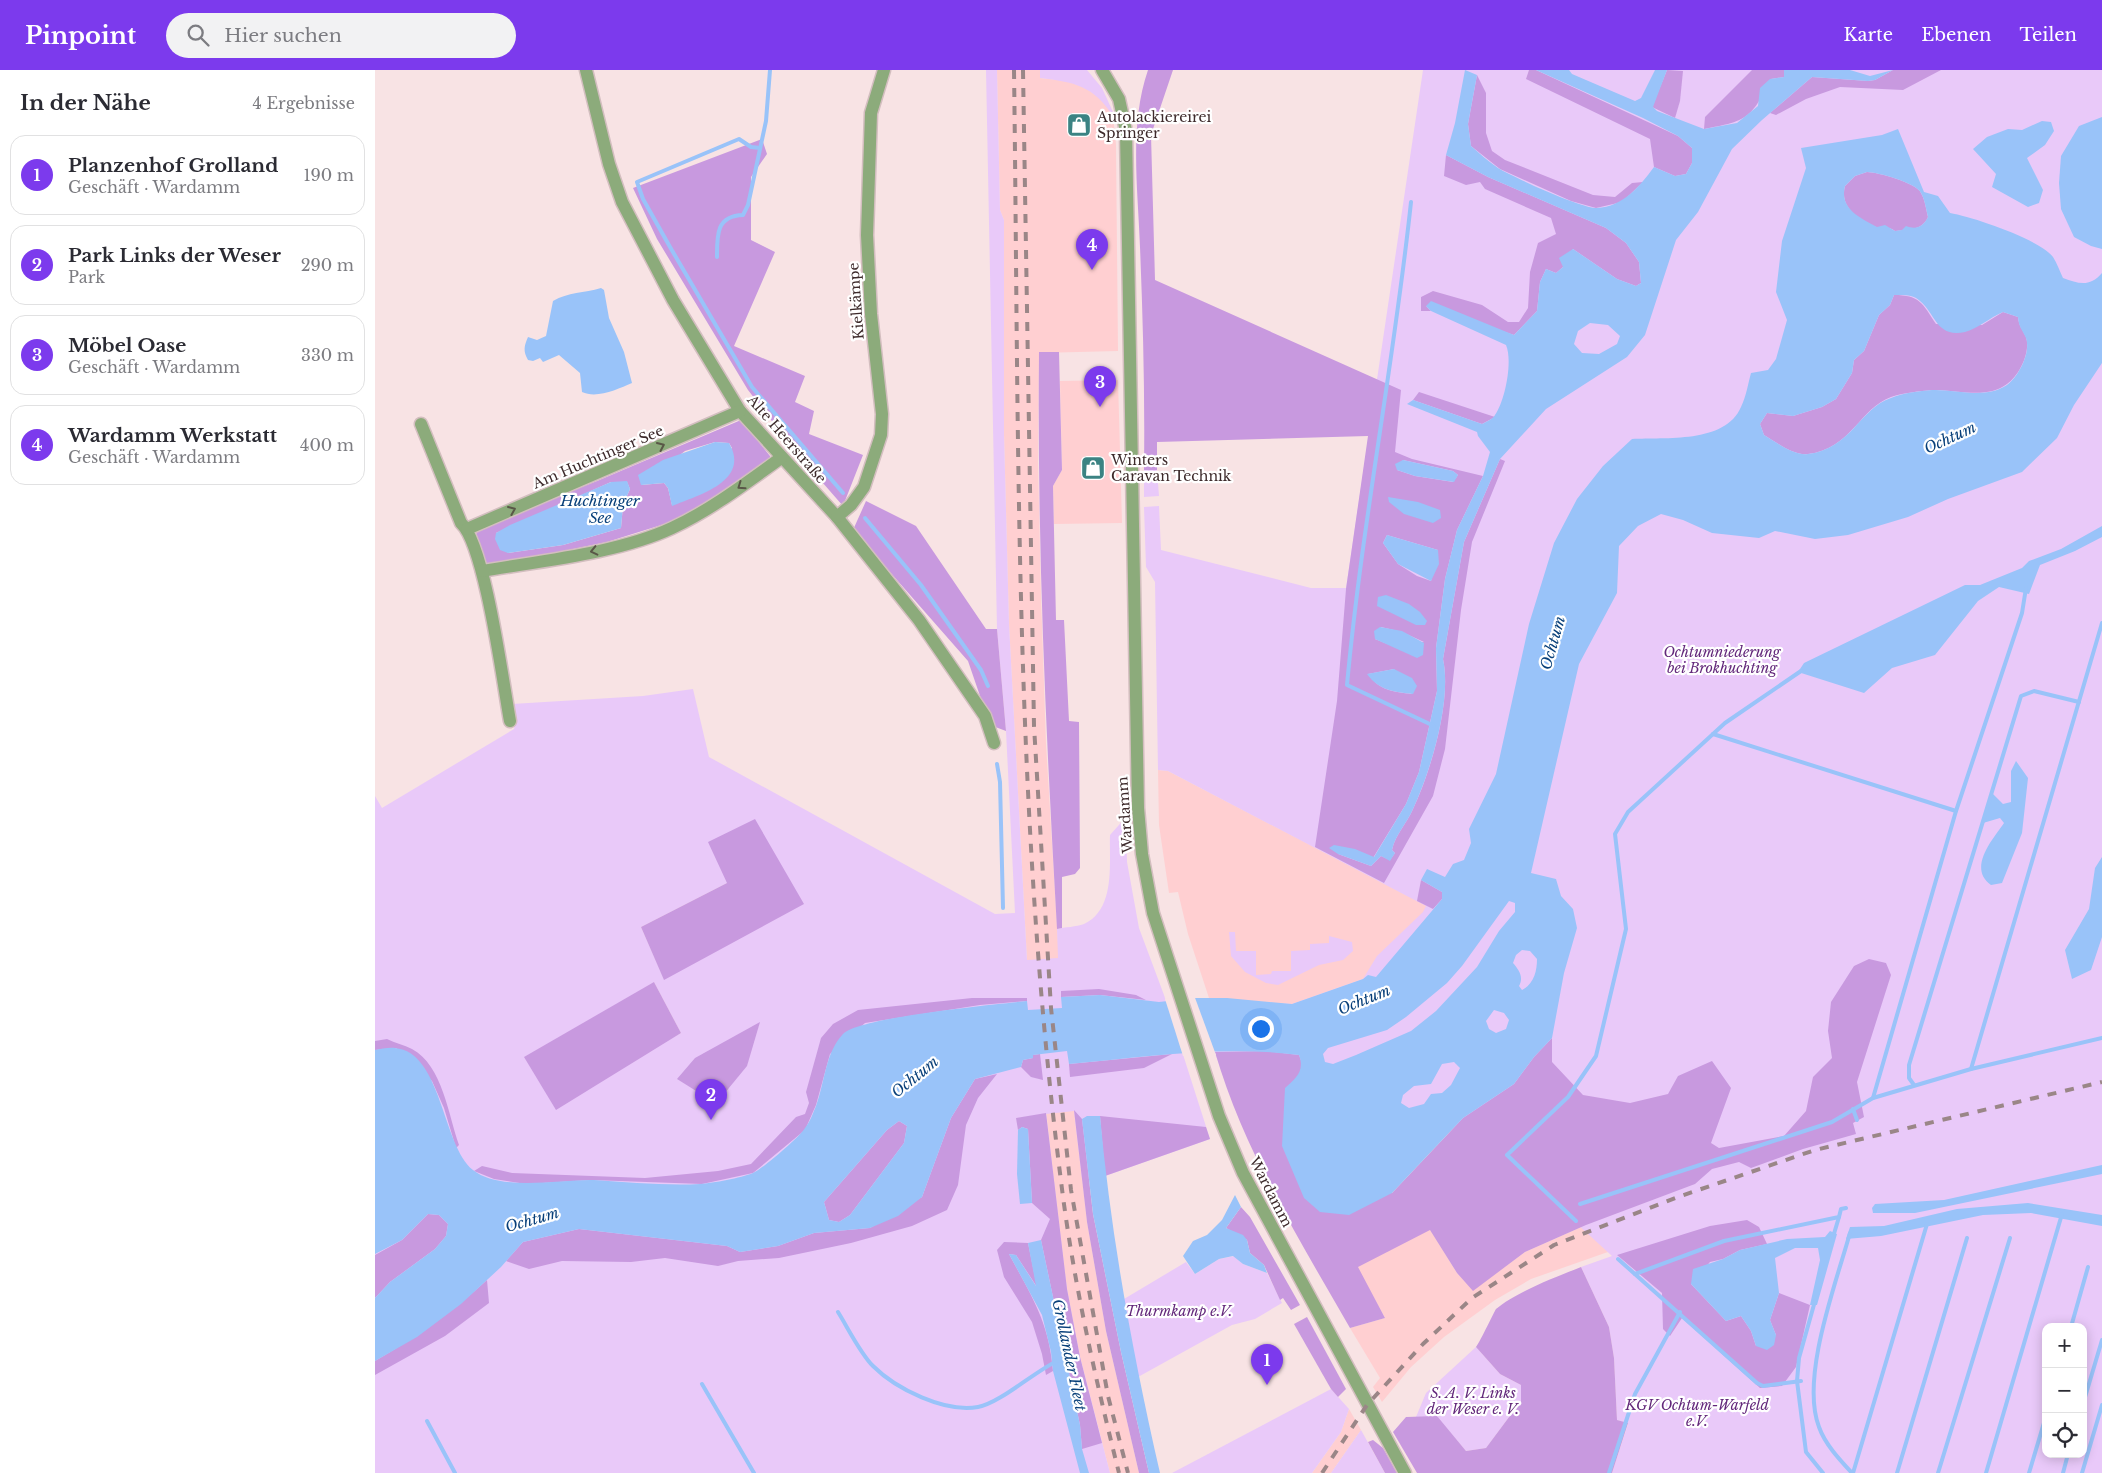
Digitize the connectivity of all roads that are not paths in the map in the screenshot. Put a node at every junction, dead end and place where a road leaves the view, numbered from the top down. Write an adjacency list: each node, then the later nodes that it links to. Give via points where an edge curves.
1 (586, 70): 4 (street, Alte Heerstraße, via 609,164 622,202 673,300)
2 (884, 70): 7 (street, Kielkämpe, via 871,113 867,236 881,435 864,487)
3 (1102, 70): 12 (street, Wardamm, via 1119,99 1126,131 1138,827 1153,913 1201,1060 1243,1173)
4 (740, 411): 6 (street, Alte Heerstraße); 8 (street, Am Huchtinger See, one-way to 4)
5 (421, 424): 8 (street, via 461,523)
6 (781, 458): 7 (street, Alte Heerstraße); 9 (street, one-way to 9, via 729,495 671,528 578,554)
7 (837, 517): 11 (street, Alte Heerstraße, via 919,620 985,716)
8 (467, 528): 9 (street)
9 (482, 571): 10 (street)
10 (510, 722)
11 (994, 743)
12 (1405, 1473)

